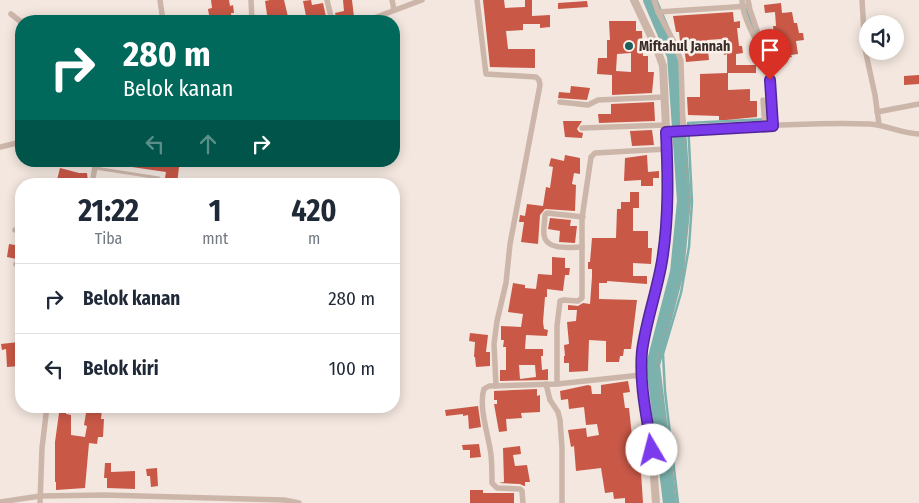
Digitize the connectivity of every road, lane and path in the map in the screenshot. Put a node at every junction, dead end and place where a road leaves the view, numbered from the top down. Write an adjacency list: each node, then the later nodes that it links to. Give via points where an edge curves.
1 (160, 0): 14 (street)
2 (250, 0): 15 (street)
3 (328, 0): 16 (street)
4 (392, 0): 11 (street)
5 (422, 0): 11 (street)
6 (477, 0): 41 (street, via 486,74 536,77 540,85 497,321 494,344)
7 (634, 0): 19 (street, via 663,66)
8 (654, 0): 12 (street)
9 (862, 0): 23 (street, via 865,49)
10 (745, 4): 12 (street); 24 (street, via 766,55)
11 (394, 10): 17 (street)
12 (658, 12): 29 (street, via 681,61)
13 (11, 14): 18 (street)
14 (162, 15)
15 (251, 15)
16 (331, 15)
17 (381, 15)
18 (15, 17)
19 (665, 98): 21 (street, via 598,100 588,105); 28 (street)
20 (763, 100): 25 (street)
21 (560, 102)
22 (919, 104): 23 (street)
23 (877, 112): 26 (street)
24 (773, 121): 25 (street); 26 (street)
25 (764, 124): 29 (street)
26 (879, 124): 30 (street, via 908,134)
27 (582, 128): 28 (street)
28 (668, 129): 29 (street); 33 (street)
29 (686, 131): 51 (path, via 689,204 684,266 658,353 661,399)
30 (919, 134)
31 (15, 143): 32 (street)
32 (0, 147)
33 (667, 149): 36 (street, via 595,154 591,157); 38 (street, via 668,214 662,264 642,351)
34 (105, 167): 35 (lane)
35 (159, 178)
36 (583, 217): 37 (street); 37 (street, via 547,214 544,235 555,246)
37 (582, 247): 40 (street, via 582,298 560,302)
38 (641, 375): 40 (street); 50 (street)
39 (546, 384): 40 (street); 41 (street); 49 (street, via 560,420)
40 (557, 384)
41 (496, 386): 48 (street, via 484,389 483,393 492,483 497,488 520,489)
42 (46, 413): 43 (street)
43 (40, 496): 44 (street); 45 (street); 46 (street)
44 (98, 500): 47 (street, via 284,500)
45 (0, 502)
46 (40, 503)
47 (299, 503)
48 (523, 503)
49 (562, 503)
50 (656, 503)
51 (676, 503)

